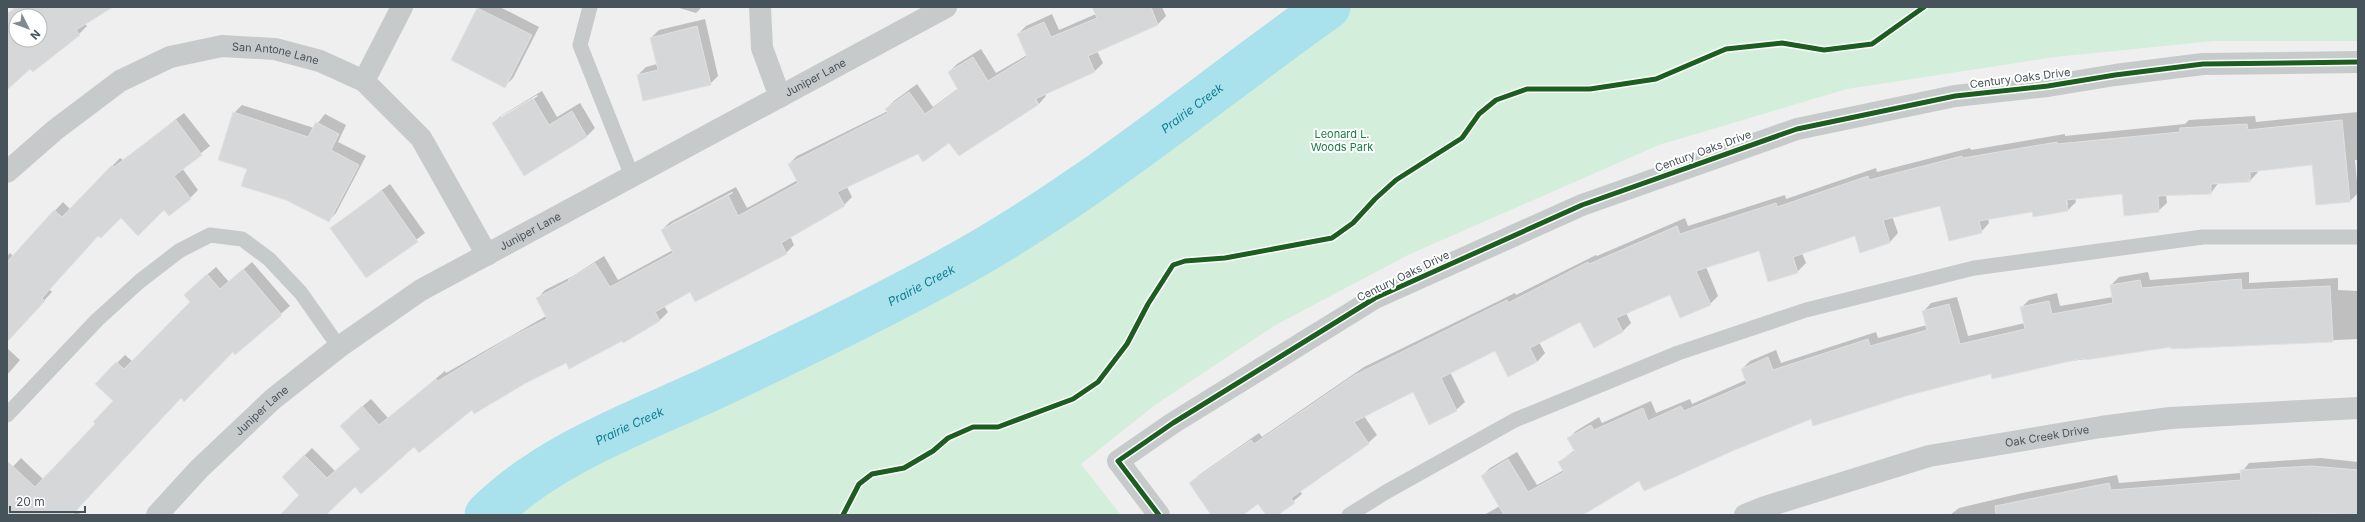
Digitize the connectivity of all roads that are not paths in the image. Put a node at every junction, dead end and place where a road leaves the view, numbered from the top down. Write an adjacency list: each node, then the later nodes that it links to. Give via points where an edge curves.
1 (402, 7): 6 (street)
2 (590, 7): 9 (lane, via 580,45)
3 (760, 7): 7 (street, via 762,48)
4 (946, 7): 7 (street, Juniper Lane)
5 (2358, 62): 16 (street, Century Oaks Drive, via 2203,64 2048,86 1954,96 1796,129 1582,205 1375,298 1172,423 1118,461)
6 (364, 81): 8 (street, San Antone Lane, via 320,61 275,49 222,46 170,57 120,81 55,130); 11 (street, San Antone Lane, via 421,138)
7 (780, 97): 9 (street, Juniper Lane)
8 (7, 172)
9 (632, 176): 11 (street, Juniper Lane)
10 (2358, 237): 17 (lane, via 2203,237 1974,268 1806,310 1678,353 1515,420)
11 (487, 255): 12 (street, Juniper Lane, via 421,290)
12 (339, 348): 14 (lane, via 301,293 269,259 242,239 210,235 179,251 140,281 97,320); 15 (street, Juniper Lane, via 273,399 199,469)
13 (2358, 408): 18 (street, Oak Creek Drive, via 2170,418 1929,456)
14 (7, 415)
15 (157, 515)
16 (1159, 515)
17 (1349, 515)
18 (1745, 515)

